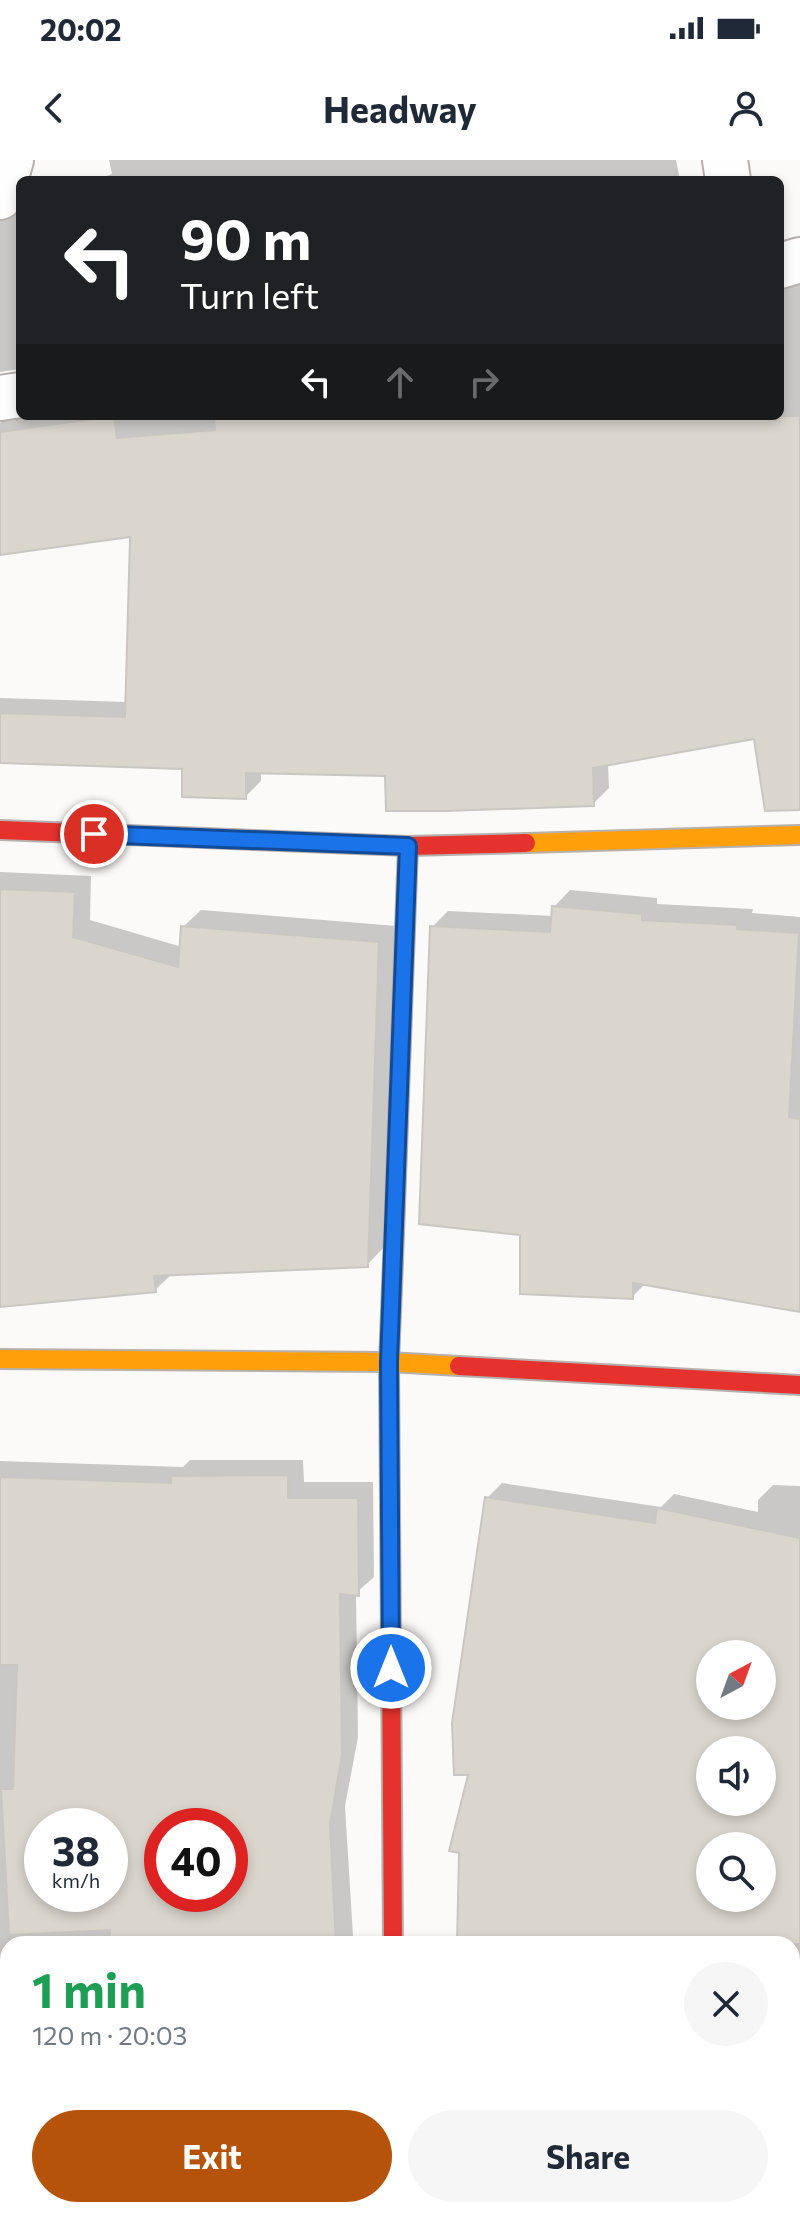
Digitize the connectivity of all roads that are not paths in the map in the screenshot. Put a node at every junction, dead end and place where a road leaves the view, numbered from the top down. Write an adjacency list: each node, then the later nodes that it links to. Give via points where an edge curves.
1 (11, 160): 2 (street)
2 (0, 197)
3 (0, 830): 5 (street)
4 (800, 835): 5 (street)
5 (408, 846): 7 (street)
6 (0, 1359): 7 (street)
7 (389, 1362): 8 (street); 9 (street)
8 (800, 1385)
9 (393, 1936)

